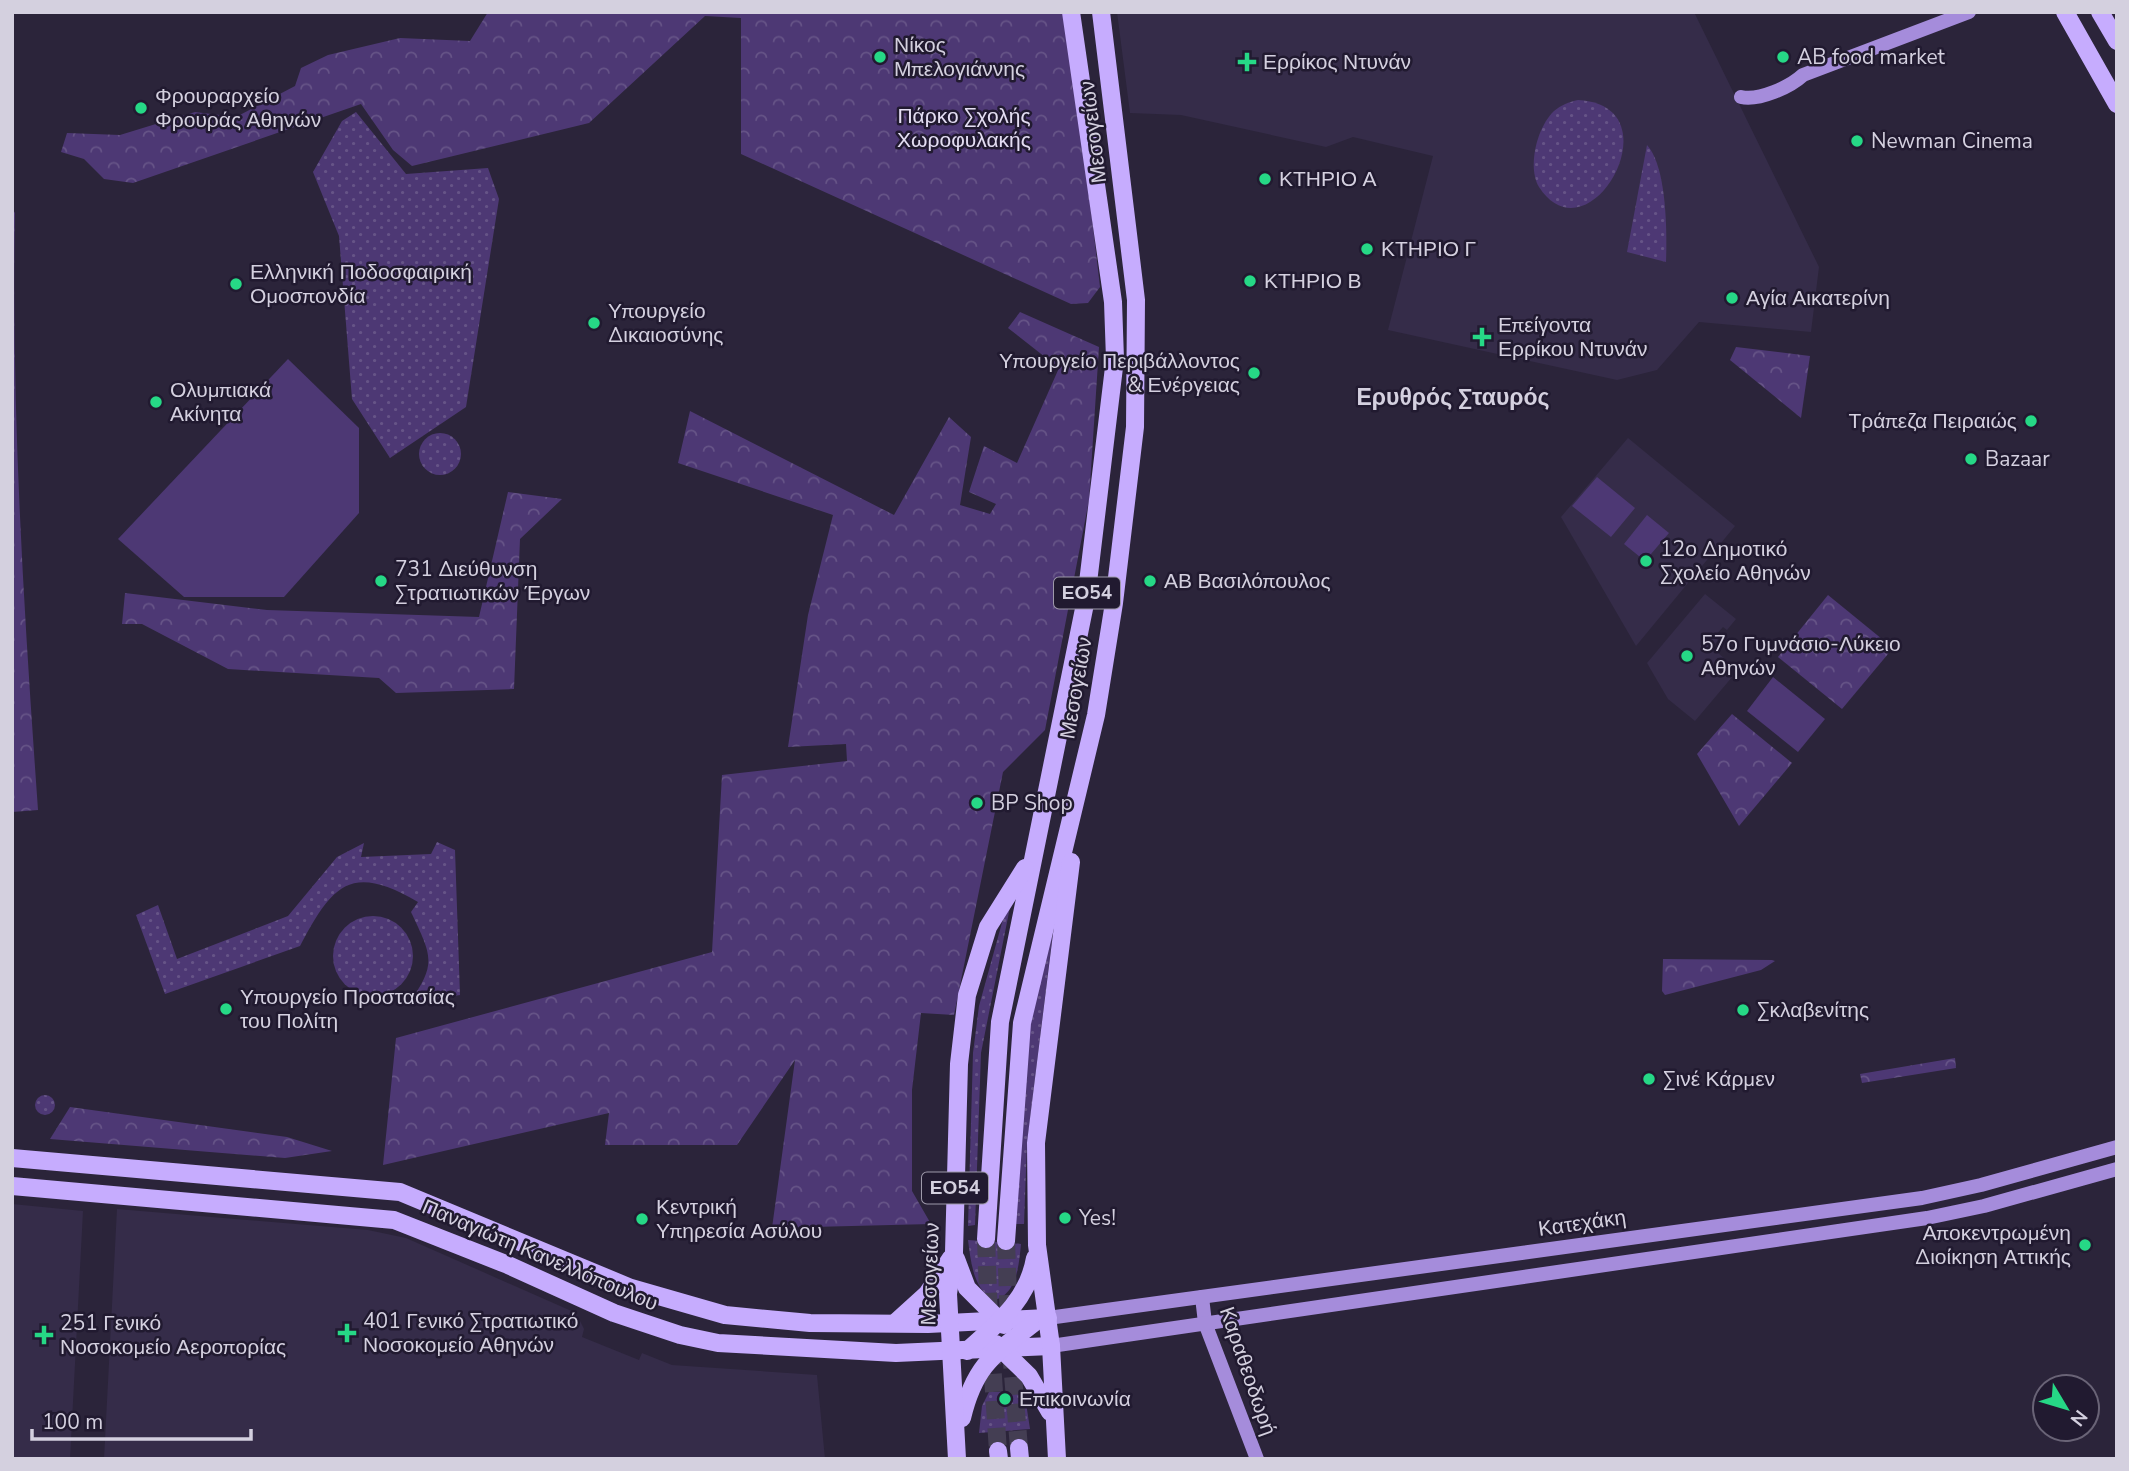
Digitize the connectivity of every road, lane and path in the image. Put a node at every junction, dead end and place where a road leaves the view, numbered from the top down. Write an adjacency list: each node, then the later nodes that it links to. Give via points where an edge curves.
1 (1071, 12): 11 (main road, Μεσογείων / ΕΟ54, via 1113,302 1115,359 1086,600)
2 (1101, 12): 10 (main road, Μεσογείων / ΕΟ54, via 1138,347 1135,427 1114,603)
3 (1969, 12): 6 (main road)
4 (2064, 12): 9 (main road)
5 (2100, 12): 7 (main road)
6 (1952, 15): 8 (main road)
7 (2117, 41)
8 (1803, 75)
9 (2117, 104)
10 (1074, 814): 17 (main road, Μεσογείων / ΕΟ54, via 1022,1023); 18 (main road, ΕΟ54, via 1066,922 1036,1143)
11 (1033, 856): 16 (main road, Μεσογείων / ΕΟ54, via 1000,1022); 19 (main road, Μεσογείων / ΕΟ54, via 988,927 967,995 956,1124)
12 (2117, 1147): 20 (main road, Κατεχάκη, via 1922,1198)
13 (12, 1158): 23 (main road, Παναγιώτη Κανελλόπουλου, via 400,1192 631,1289 690,1308 762,1320)
14 (2117, 1169): 25 (main road, Κατεχάκη, via 1927,1218)
15 (12, 1186): 31 (main road, Παναγιώτη Κανελλόπουλου, via 394,1220 614,1313 680,1335 747,1347)
16 (986, 1239)
17 (1006, 1241)
18 (1037, 1245): 21 (main road, ΕΟ54); 22 (main road, via 1027,1287)
19 (954, 1252): 22 (main road, via 967,1288); 23 (main road, via 927,1294); 26 (main road, Μεσογείων / ΕΟ54)
20 (1202, 1297): 21 (main road, Κατεχάκη); 25 (main road, Καραθεοδωρή)
21 (1043, 1318): 22 (main road, Παναγιώτη Κανελλόπουλου); 28 (main road); 29 (main road, ΕΟ54)
22 (1000, 1321): 24 (main road, Παναγιώτη Κανελλόπουλου); 27 (main road); 28 (main road)
23 (895, 1323): 26 (main road, Παναγιώτη Κανελλόπουλου)
24 (970, 1323): 26 (main road, Παναγιώτη Κανελλόπουλου); 27 (main road)
25 (1205, 1323): 29 (main road, Κατεχάκη); 35 (main road, Καραθεοδωρή)
26 (949, 1324): 31 (main road, Μεσογείων / ΕΟ54)
27 (985, 1335): 30 (main road); 31 (main road)
28 (1023, 1341): 29 (main road, Παναγιώτη Κανελλόπουλου); 30 (main road, Παναγιώτη Κανελλόπουλου)
29 (1051, 1346): 32 (main road, ΕΟ54)
30 (1001, 1349): 31 (main road, Παναγιώτη Κανελλόπουλου); 32 (main road, via 1030,1376); 33 (main road, via 972,1381)
31 (959, 1351): 33 (main road, Μεσογείων / ΕΟ54)
32 (1053, 1418): 34 (main road, ΕΟ54)
33 (956, 1451)
34 (1057, 1459)
35 (1257, 1459)

